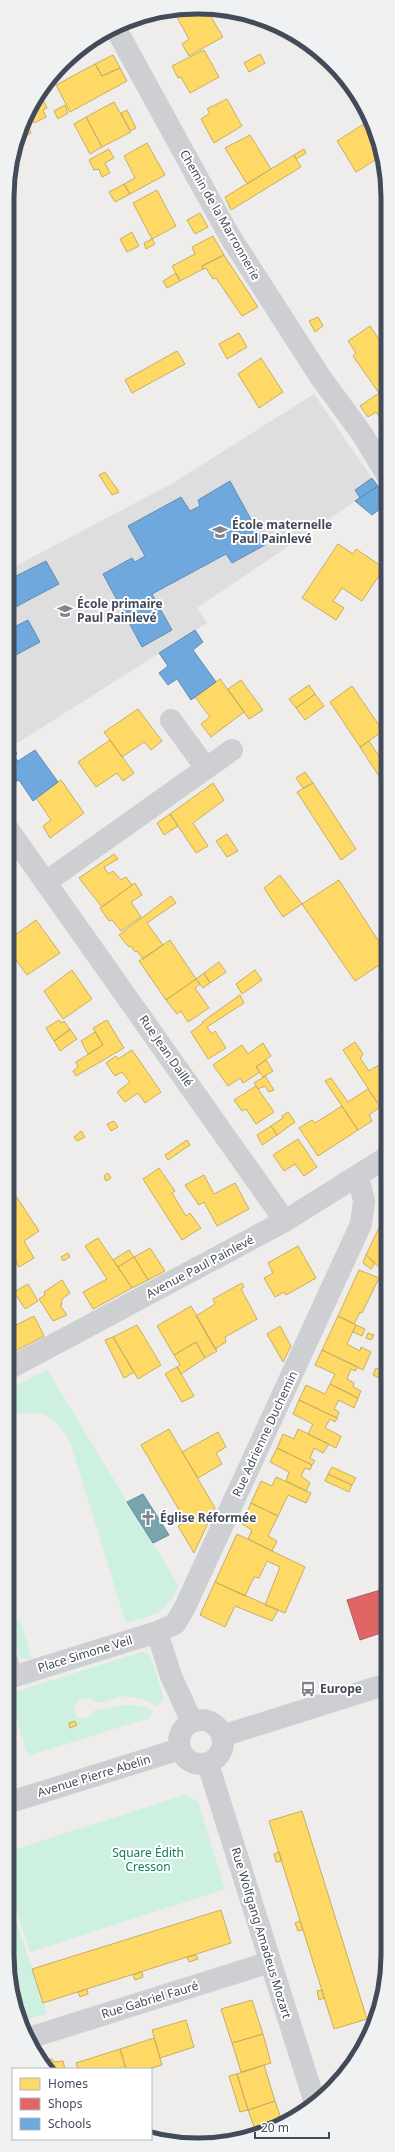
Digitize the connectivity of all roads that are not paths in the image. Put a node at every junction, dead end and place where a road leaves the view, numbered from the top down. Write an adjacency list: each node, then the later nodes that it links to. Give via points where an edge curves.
1 (117, 32): 2 (street, Chemin de la Marronnerie, via 229,235 321,378 362,434)
2 (381, 465)
3 (171, 720): 5 (street)
4 (232, 750): 5 (street)
5 (206, 768): 7 (street)
6 (14, 837): 7 (street, Rue Jean Daillé)
7 (46, 882): 10 (street, Rue Jean Daillé)
8 (381, 1161): 9 (street, Avenue Paul Painlevé)
9 (358, 1176): 10 (street, Avenue Paul Painlevé); 12 (street, Rue Adrienne Duchemin, via 364,1201 361,1224 185,1607 175,1624)
10 (285, 1221): 11 (street, Avenue Paul Painlevé)
11 (14, 1366)
12 (157, 1632): 13 (street, Place Simone Veil); 15 (street, via 171,1676)
13 (14, 1668)
14 (381, 1686): 16 (main road)
15 (192, 1722): 16 (main road, via 207,1721 214,1724); 17 (main road, via 182,1730)
16 (222, 1736): 18 (main road, via 224,1742 220,1755)
17 (180, 1749): 18 (main road, via 194,1764); 19 (main road, Avenue Pierre Abelin)
18 (208, 1764): 20 (street, Rue Wolfgang Amadeus Mozart)
19 (14, 1801)
20 (270, 1962): 21 (street, Rue Gabriel Fauré); 22 (street, Rue Wolfgang Amadeus Mozart)
21 (33, 2037)
22 (313, 2097)

